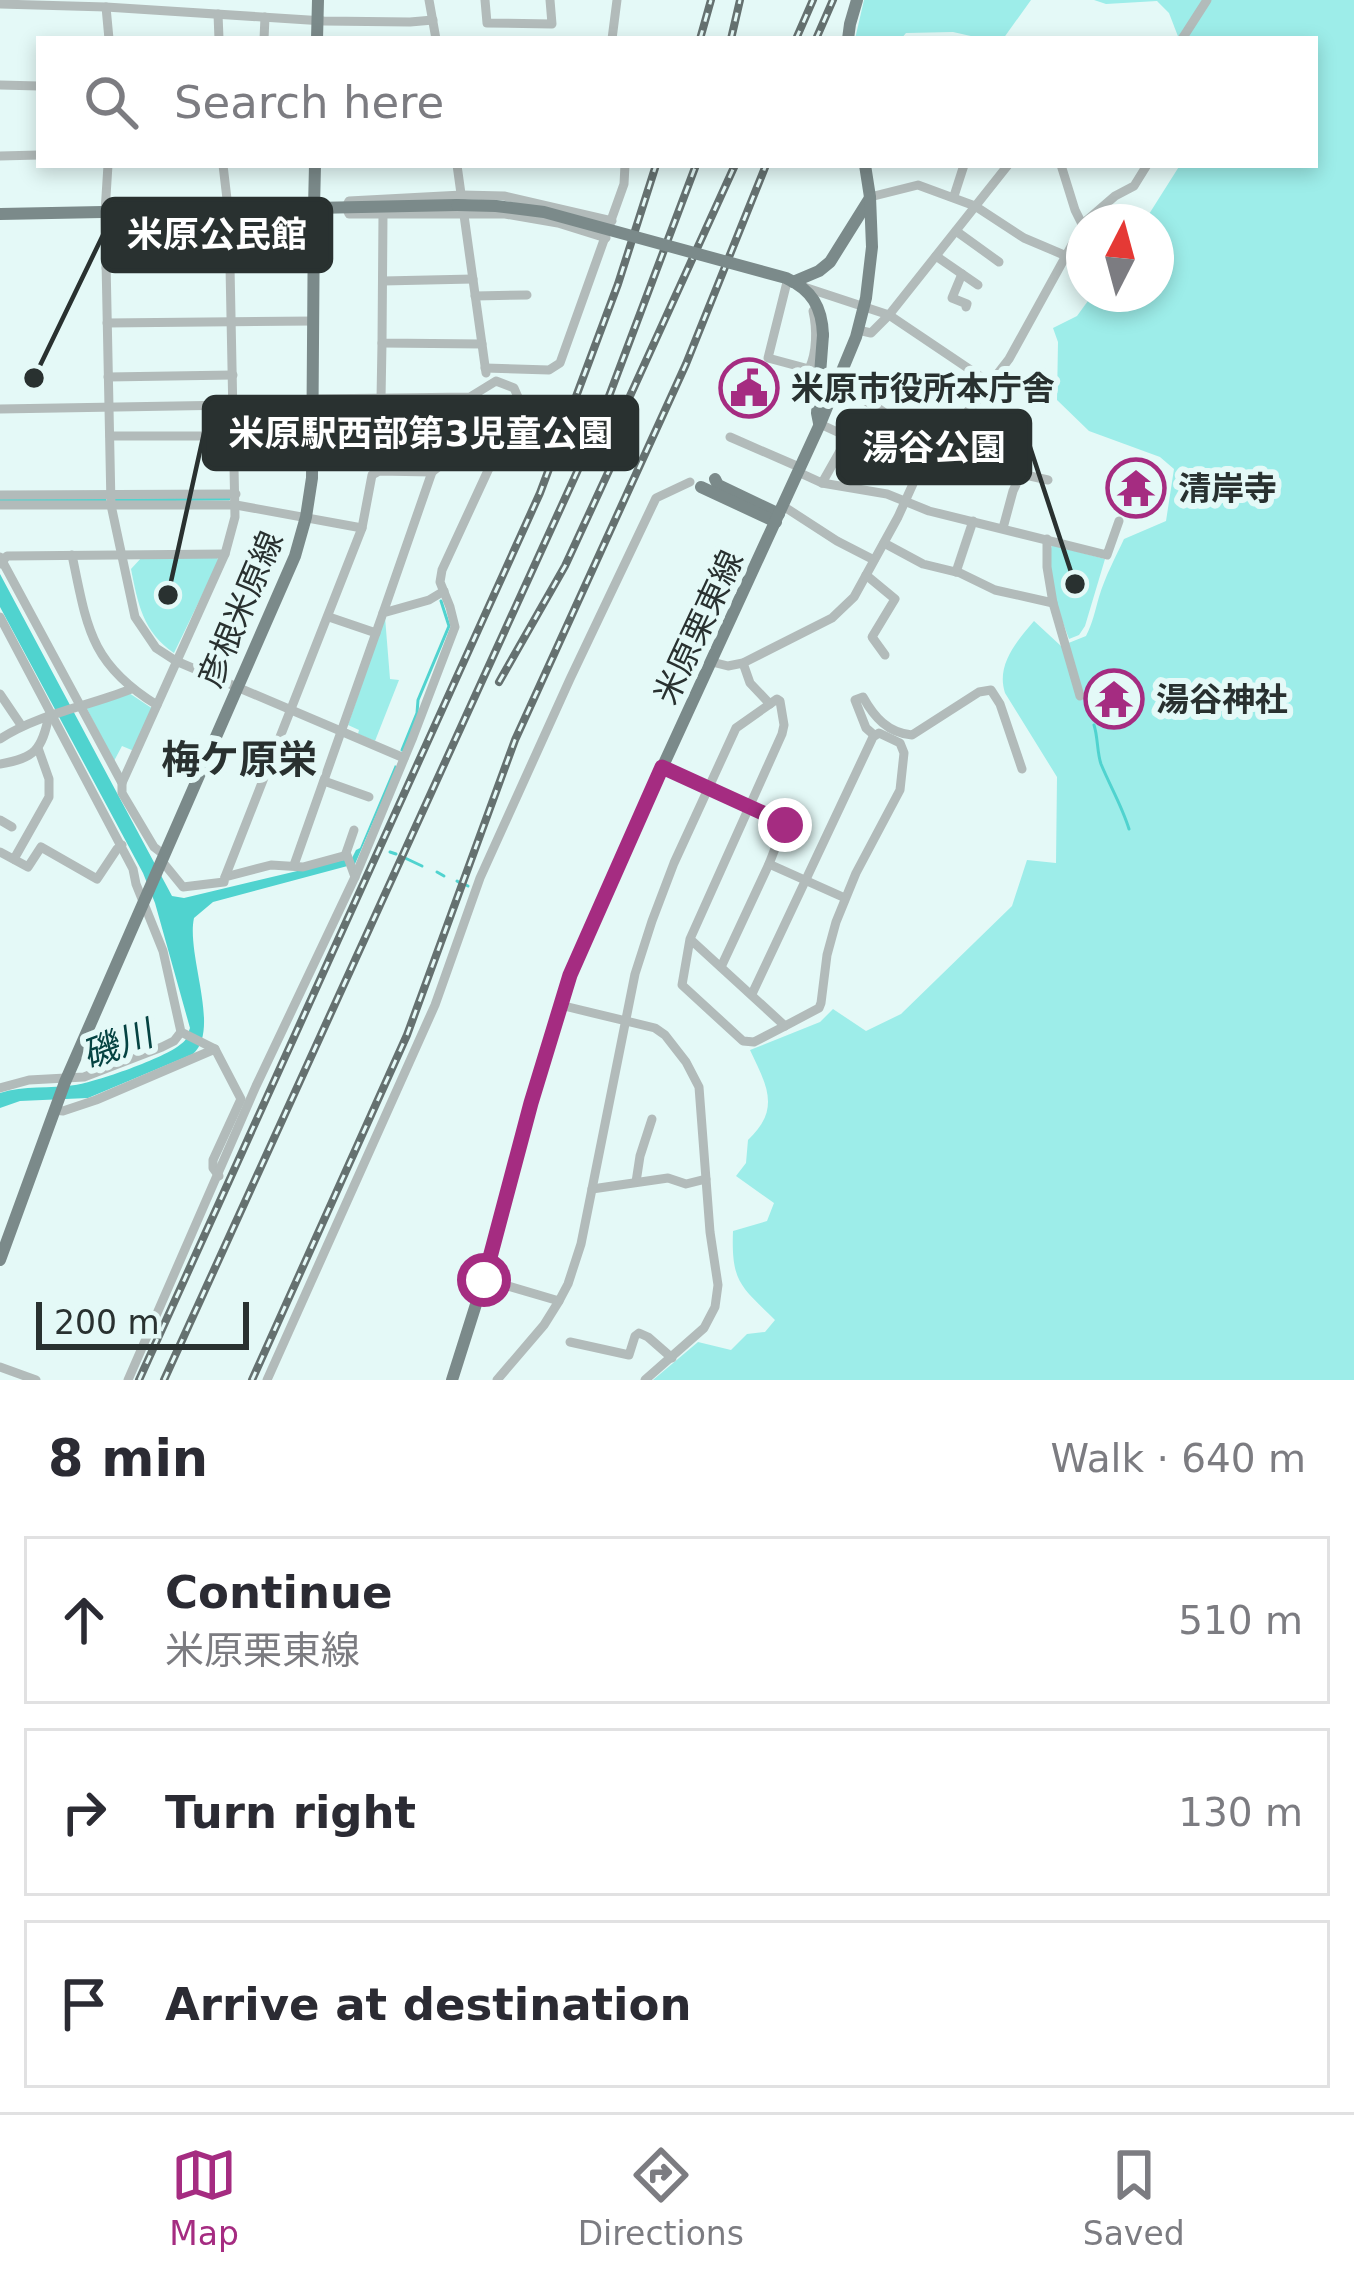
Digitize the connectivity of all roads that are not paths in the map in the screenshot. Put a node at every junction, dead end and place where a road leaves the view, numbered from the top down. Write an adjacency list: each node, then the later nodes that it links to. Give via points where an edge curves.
1 (318, 0): 12 (main road)
2 (429, 0): 13 (street)
3 (484, 0): 4 (street, via 487,23 552,24)
4 (550, 0)
5 (617, 0): 19 (street)
6 (857, 0): 20 (main road)
7 (1207, 0): 21 (street)
8 (0, 4): 9 (street)
9 (106, 7): 10 (street); 14 (street)
10 (218, 14): 11 (street); 15 (street)
11 (265, 17): 12 (street); 16 (street)
12 (317, 20): 13 (street); 17 (main road)
13 (433, 20): 18 (street)
14 (109, 36)
15 (219, 36)
16 (264, 36)
17 (317, 36)
18 (436, 36)
19 (612, 36)
20 (848, 36)
21 (1184, 36)
22 (0, 85): 23 (street)
23 (36, 86)
24 (36, 155): 25 (street)
25 (0, 156)
26 (108, 168): 45 (street)
27 (223, 168): 44 (street)
28 (315, 168): 43 (main road, 彦根米原線)
29 (457, 168): 38 (street)
30 (625, 168): 48 (street)
31 (865, 168): 37 (main road, 米原栗東線)
32 (963, 168): 36 (street)
33 (1006, 168): 42 (street)
34 (1062, 168): 39 (street)
35 (1145, 168): 40 (street)
36 (953, 196): 37 (street, via 918,185); 42 (street)
37 (870, 197): 61 (main road, via 824,267); 66 (main road, 米原栗東線)
38 (461, 204): 41 (main road); 47 (street); 48 (street, via 504,196); 50 (street); 59 (street); 61 (main road, bridge, via 544,212)
39 (1073, 204)
40 (1106, 204)
41 (346, 206): 43 (main road); 47 (street, via 350,214)
42 (976, 206): 49 (street); 52 (street)
43 (314, 208): 44 (main road); 68 (main road, 彦根米原線)
44 (229, 210): 45 (main road); 55 (street)
45 (105, 212): 46 (main road); 56 (street)
46 (0, 214)
47 (383, 214): 60 (street)
48 (612, 221): 50 (street)
49 (956, 231): 53 (street); 54 (street)
50 (606, 238): 74 (street, via 560,363 549,370)
51 (1066, 252): 52 (street)
52 (1064, 255): 77 (street)
53 (936, 256): 58 (street); 67 (street)
54 (1000, 262)
55 (227, 267): 56 (street); 70 (street)
56 (106, 268): 69 (street)
57 (748, 270): 61 (street)
58 (962, 274): 62 (street); 65 (street, via 952,298)
59 (473, 279): 60 (street); 64 (street)
60 (383, 281): 72 (street)
61 (794, 283): 61 (street, via 769,358 806,370 814,313); 66 (street); 88 (main road, bridge, via 822,318)
62 (978, 285)
63 (527, 295): 64 (street)
64 (476, 296): 73 (street)
65 (966, 307)
66 (864, 308): 67 (street); 71 (main road, 米原栗東線)
67 (889, 315): 71 (street, via 871,333); 77 (street)
68 (314, 321): 70 (street); 83 (main road, 彦根米原線)
69 (107, 322): 70 (street); 76 (street)
70 (228, 322): 75 (street)
71 (858, 330): 79 (main road, 米原栗東線)
72 (382, 343): 73 (street); 81 (street)
73 (482, 344): 74 (street)
74 (484, 368): 78 (street)
75 (230, 376): 76 (street); 82 (street)
76 (108, 377): 84 (street)
77 (990, 382): 86 (street)
78 (492, 383): 80 (street); 89 (street, via 510,385 521,398 519,417)
79 (836, 385): 88 (main road, 米原栗東線); 95 (street)
80 (477, 393): 81 (street); 87 (street)
81 (381, 399): 83 (street)
82 (230, 405): 84 (street); 92 (street)
83 (314, 405): 87 (street, via 456,409); 109 (main road, 彦根米原線)
84 (109, 407): 85 (street); 91 (street)
85 (0, 409)
86 (968, 412): 90 (street); 95 (street)
87 (480, 421): 89 (street); 98 (street, via 466,445)
88 (820, 424): 93 (street); 97 (main road, 米原栗東線)
89 (498, 430): 123 (street, via 497,451 442,570)
90 (1003, 434)
91 (110, 436): 92 (street); 105 (street)
92 (231, 436): 104 (street)
93 (848, 436): 96 (street); 101 (street)
94 (730, 437): 97 (street)
95 (934, 449): 96 (street)
96 (922, 464): 106 (street)
97 (798, 469): 101 (street); 108 (main road, 米原栗東線)
98 (432, 472): 113 (street, via 372,475); 125 (street)
99 (715, 478): 108 (main road)
100 (1048, 480): 112 (street, via 1021,474)
101 (823, 484): 106 (street)
102 (696, 485): 108 (main road); 194 (street, via 656,499 588,640)
103 (0, 495): 105 (street)
104 (233, 498): 105 (street); 109 (street); 116 (street)
105 (111, 500): 107 (street); 118 (street)
106 (904, 502): 110 (street); 115 (street)
107 (0, 505)
108 (779, 514): 119 (street); 131 (main road, 米原栗東線)
109 (306, 517): 113 (street); 133 (main road, 彦根米原線)
110 (973, 521): 112 (street); 121 (street)
111 (1119, 521): 114 (street, via 1107,555)
112 (1003, 528): 114 (street)
113 (362, 529): 126 (street)
114 (1047, 539): 124 (street)
115 (884, 543): 119 (street); 121 (street)
116 (225, 554): 118 (street); 130 (street)
117 (72, 555): 118 (street); 120 (street); 134 (street, via 92,638)
118 (122, 555): 130 (street, via 135,617)
119 (874, 560): 122 (street)
120 (1, 561): 139 (street)
121 (956, 572): 124 (street)
122 (866, 575): 129 (street, via 895,599 872,637); 132 (street, via 832,618)
123 (444, 591): 125 (street); 147 (street, via 454,627)
124 (1053, 603): 136 (street)
125 (383, 614): 128 (street)
126 (329, 616): 128 (street); 140 (street)
127 (0, 617): 141 (street)
128 (376, 633): 143 (street)
129 (885, 655)
130 (176, 661): 133 (street); 138 (street)
131 (712, 662): 132 (street); 149 (main road, 米原栗東線)
132 (743, 663): 137 (street)
133 (237, 688): 140 (street); 162 (main road, 彦根米原線)
134 (130, 689): 138 (street); 139 (street)
135 (0, 694): 142 (street)
136 (1080, 696)
137 (770, 704): 153 (street, via 736,728); 155 (street, via 780,701 784,728)
138 (157, 705): 152 (street)
139 (78, 706): 141 (street); 152 (street)
140 (290, 711): 143 (street); 166 (street)
141 (52, 714): 142 (street); 146 (street); 159 (street)
142 (20, 725): 145 (street)
143 (341, 732): 147 (street); 151 (street)
144 (874, 735): 150 (street, via 855,700 863,697 887,727 912,735 991,690); 167 (street); 169 (street, via 902,746 901,784)
145 (0, 739)
146 (38, 748): 148 (street); 161 (street, via 50,797)
147 (404, 758): 163 (street)
148 (0, 764)
149 (662, 767): 153 (street); 173 (main road, 米原栗東線)
150 (1022, 769)
151 (323, 781): 154 (street); 165 (street)
152 (122, 783): 162 (street)
153 (710, 788): 155 (street); 174 (street, via 656,909)
154 (369, 797)
155 (749, 806): 164 (street, via 785,823); 170 (street)
156 (0, 820): 157 (street)
157 (12, 827)
158 (354, 830): 163 (street)
159 (122, 845): 161 (street, via 98,879 41,847 28,867); 168 (street)
160 (0, 852): 161 (street)
161 (14, 859)
162 (161, 859): 166 (street, via 183,886); 168 (main road, 彦根米原線)
163 (350, 864): 165 (street); 182 (street)
164 (769, 864): 167 (street); 171 (street)
165 (294, 865): 166 (street)
166 (225, 877)
167 (805, 880): 169 (street); 172 (street)
168 (144, 897): 176 (street); 178 (main road, 彦根米原線)
169 (845, 898): 175 (street, via 819,1008)
170 (690, 939): 171 (street); 175 (street, via 682,985 743,1041)
171 (721, 967): 172 (street)
172 (752, 994): 175 (street)
173 (560, 1005): 174 (street); 187 (main road, 米原栗東線)
174 (625, 1022): 183 (street, via 665,1035 694,1075); 185 (street)
175 (785, 1026)
176 (183, 1033): 177 (street); 178 (street)
177 (213, 1048): 180 (street, via 96,1100); 182 (street, via 241,1099 213,1160)
178 (65, 1080): 179 (street); 180 (main road, 彦根米原線)
179 (0, 1088)
180 (54, 1108): 186 (main road, 彦根米原線)
181 (652, 1119): 184 (street)
182 (219, 1176): 193 (street)
183 (706, 1179): 184 (street); 190 (street, via 715,1307)
184 (636, 1182): 185 (street)
185 (592, 1190): 188 (street)
186 (0, 1259)
187 (484, 1280): 188 (street); 195 (main road, 米原栗東線)
188 (559, 1301): 196 (street)
189 (570, 1342): 190 (street, via 629,1355 639,1333)
190 (672, 1358): 197 (street)
191 (0, 1367): 192 (street)
192 (36, 1380)
193 (128, 1380)
194 (267, 1380)
195 (452, 1380)
196 (497, 1380)
197 (645, 1380)

